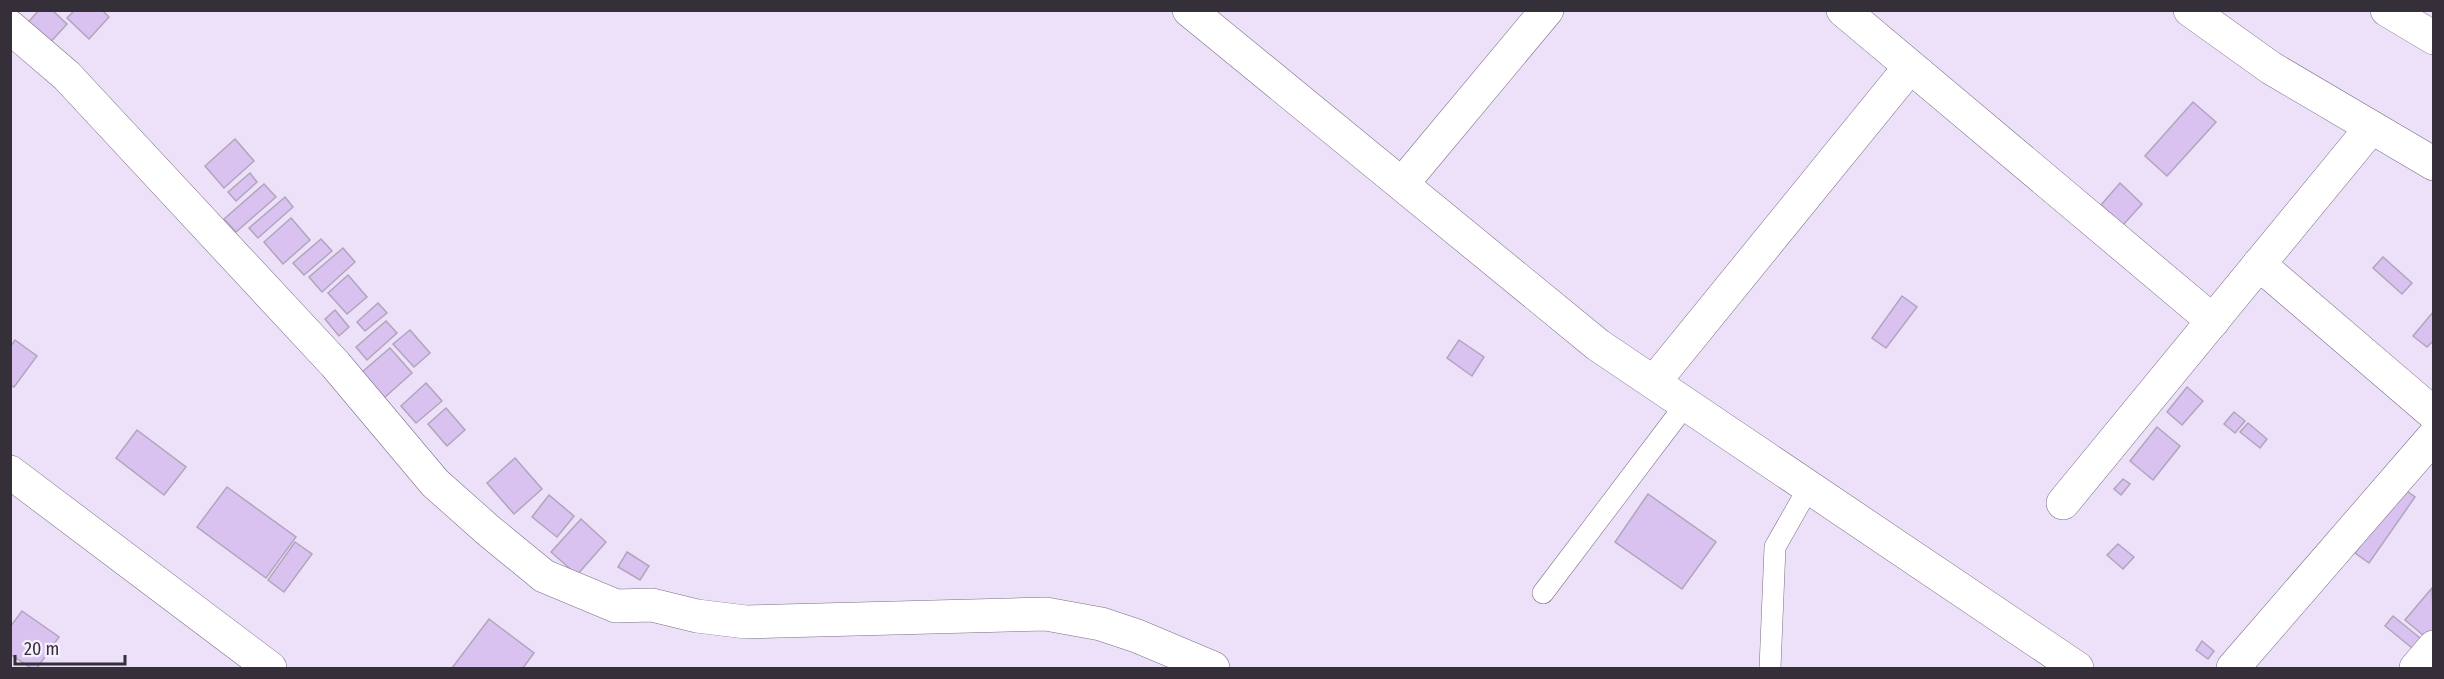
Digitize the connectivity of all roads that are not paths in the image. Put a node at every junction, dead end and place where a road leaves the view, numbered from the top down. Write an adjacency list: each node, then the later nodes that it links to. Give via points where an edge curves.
1 (1189, 10): 11 (street)
2 (1547, 10): 11 (street)
3 (1843, 10): 8 (street)
4 (2190, 10): 9 (street, via 2271,69)
5 (2387, 10): 7 (street)
6 (10, 27): 24 (street, via 67,76 335,364 435,483 544,576 616,606 652,605 746,622 1046,614 1101,624)
7 (2433, 38)
8 (1910, 67): 13 (street); 14 (street)
9 (2372, 128): 10 (street); 12 (street)
10 (2433, 164)
11 (1402, 184): 14 (street, via 1598,345)
12 (2259, 264): 13 (street); 16 (street)
13 (2213, 321): 20 (street)
14 (1654, 382): 15 (street)
15 (1686, 404): 19 (street); 21 (lane)
16 (2433, 414)
17 (2433, 436): 27 (street)
18 (10, 472): 23 (street)
19 (1809, 487): 25 (lane, via 1775,547); 26 (street)
20 (2062, 503)
21 (1543, 593)
22 (2433, 648): 28 (street)
23 (270, 669)
24 (1213, 669)
25 (1770, 669)
26 (2077, 669)
27 (2233, 669)
28 (2416, 669)

